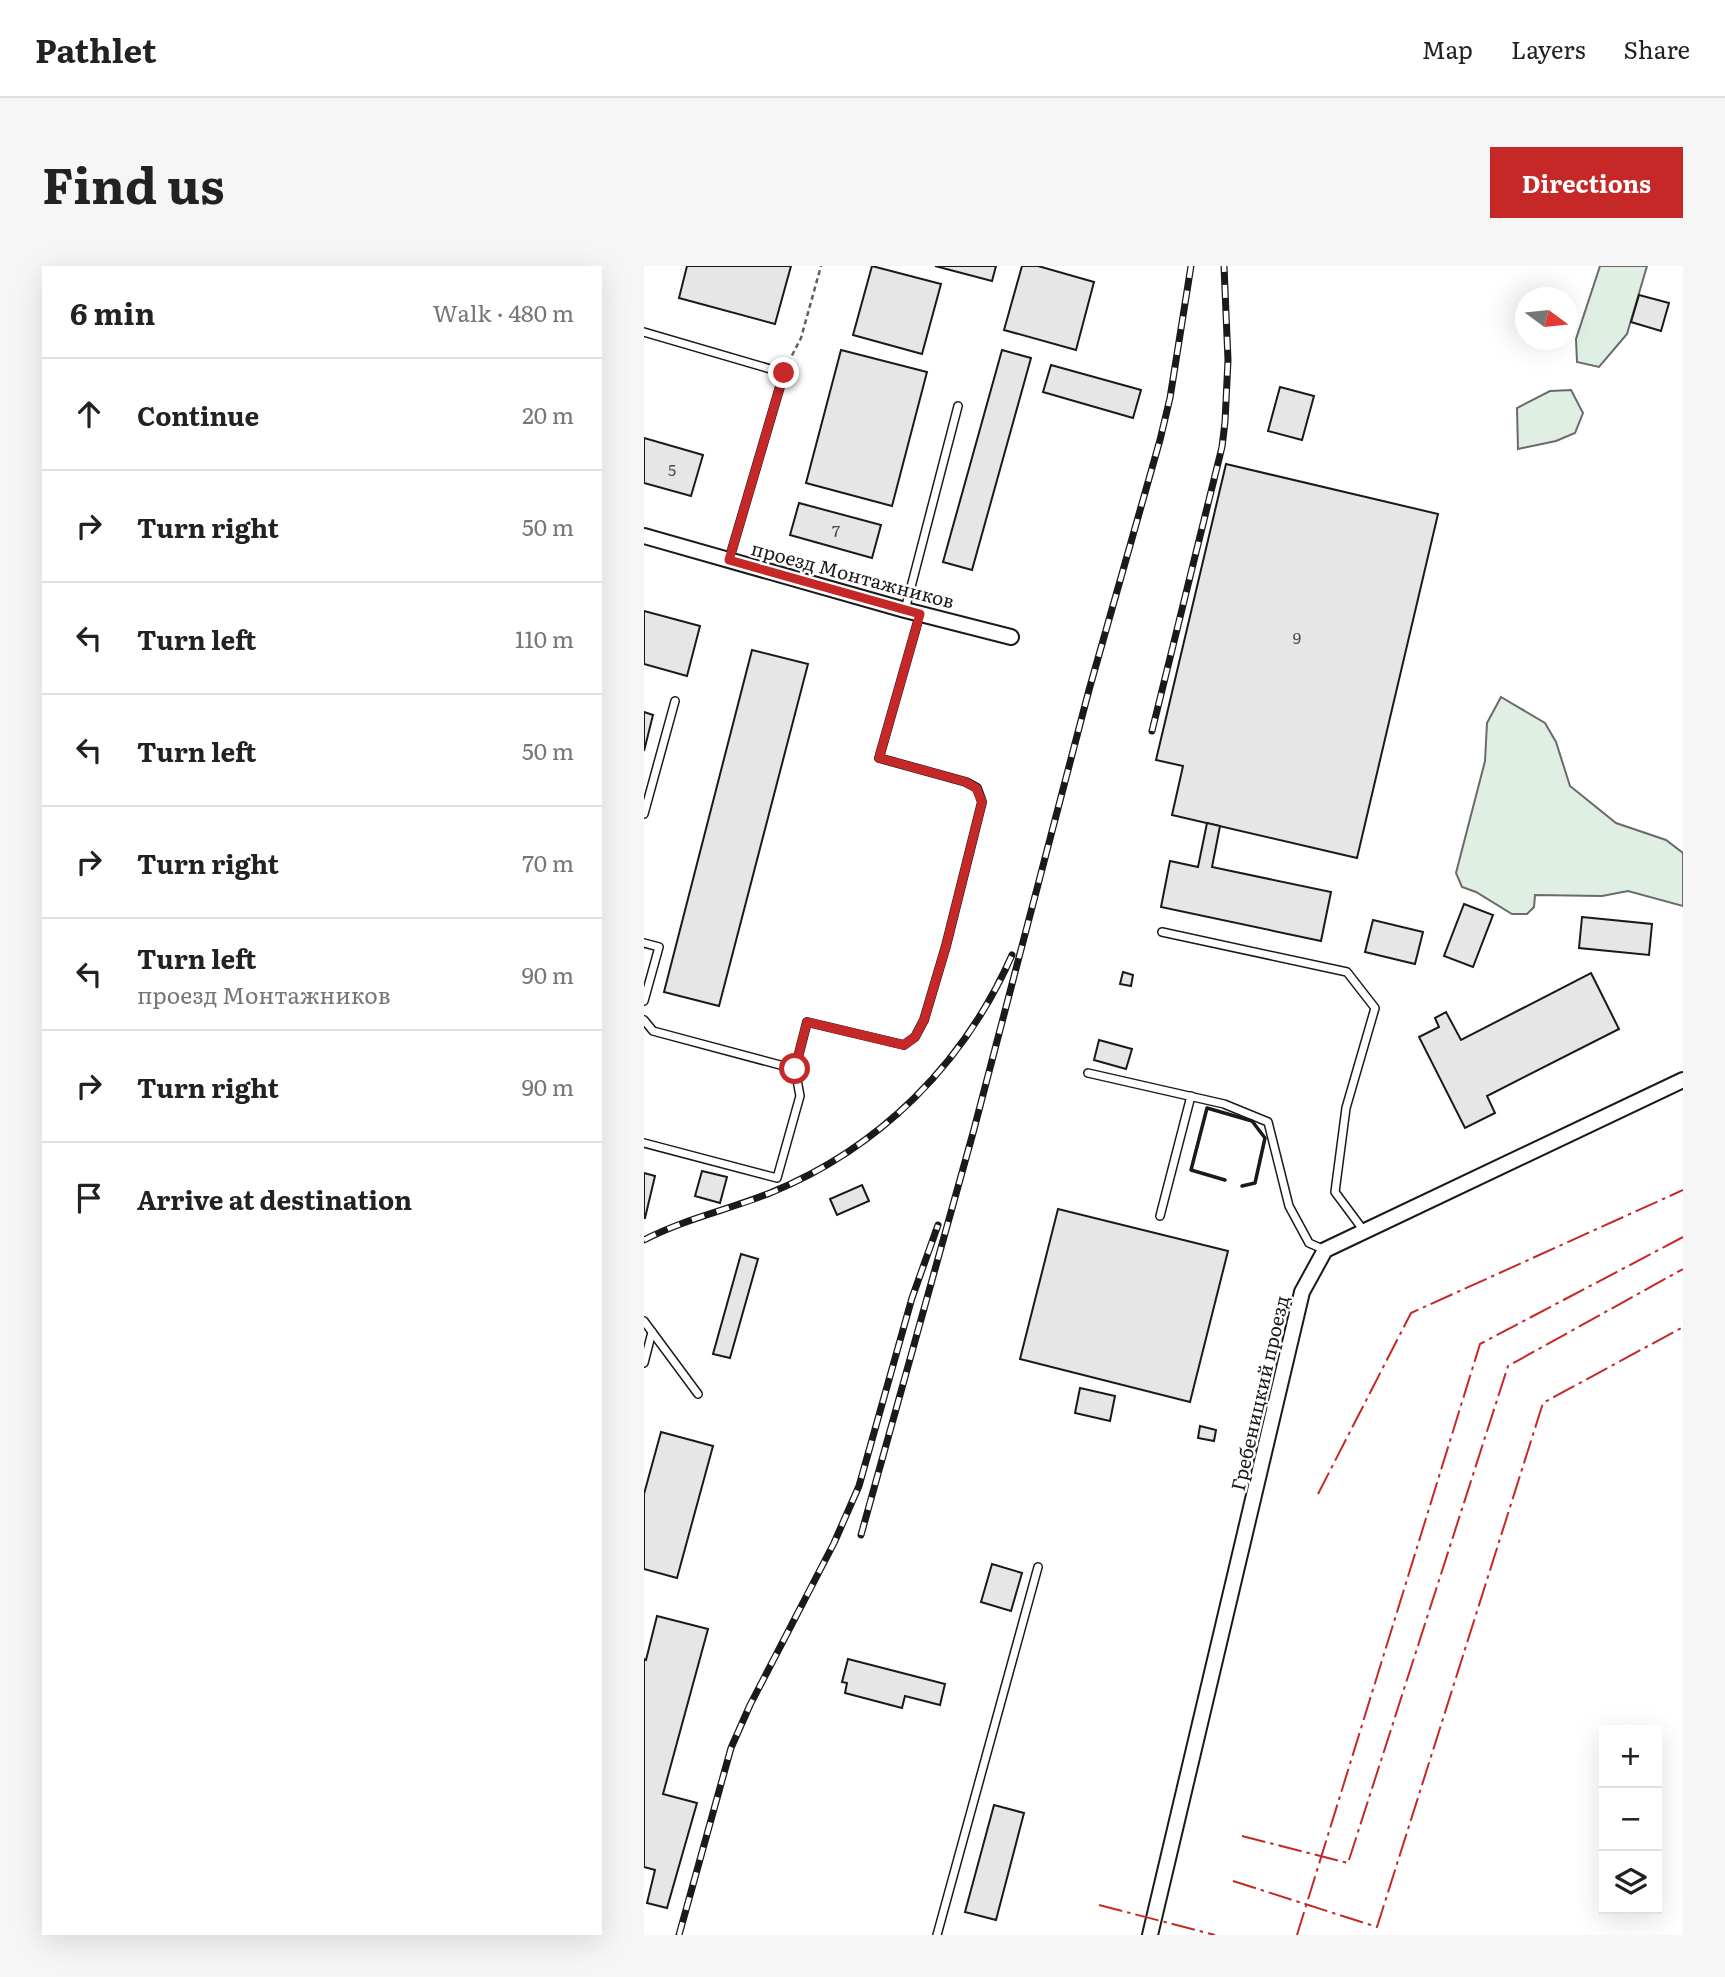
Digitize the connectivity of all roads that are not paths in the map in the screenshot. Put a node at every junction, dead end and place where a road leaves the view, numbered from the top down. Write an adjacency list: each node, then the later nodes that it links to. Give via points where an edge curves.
1 (644, 332): 4 (lane, via 784,373)
2 (958, 406): 5 (lane)
3 (644, 536): 4 (street, проезд Монтажников)
4 (729, 560): 5 (street, проезд Монтажников)
5 (913, 612): 6 (street, проезд Монтажников); 15 (lane, via 879,758 966,782 976,788 982,802 946,946 915,1037 904,1045 807,1022)
6 (1012, 637)
7 (675, 701): 9 (lane)
8 (644, 775): 9 (lane)
9 (654, 778): 10 (lane)
10 (644, 814)
11 (1162, 932): 21 (lane, via 1347,972 1375,1008 1346,1108 1335,1192)
12 (644, 943): 13 (lane, via 659,947)
13 (644, 1001)
14 (644, 1020): 15 (lane, via 653,1031)
15 (795, 1069): 19 (lane, via 800,1096 777,1178)
16 (1088, 1073): 18 (lane)
17 (1683, 1080): 21 (street)
18 (1191, 1096): 20 (lane); 22 (lane, via 1268,1122 1289,1206 1309,1243)
19 (644, 1143)
20 (1160, 1216)
21 (1364, 1231): 22 (street)
22 (1325, 1250): 29 (street, Гребеницкий проезд, via 1302,1292)
23 (644, 1321): 24 (lane)
24 (652, 1332): 25 (lane); 26 (lane)
25 (644, 1363)
26 (698, 1394)
27 (1038, 1567): 28 (lane)
28 (936, 1935)
29 (1150, 1935)

